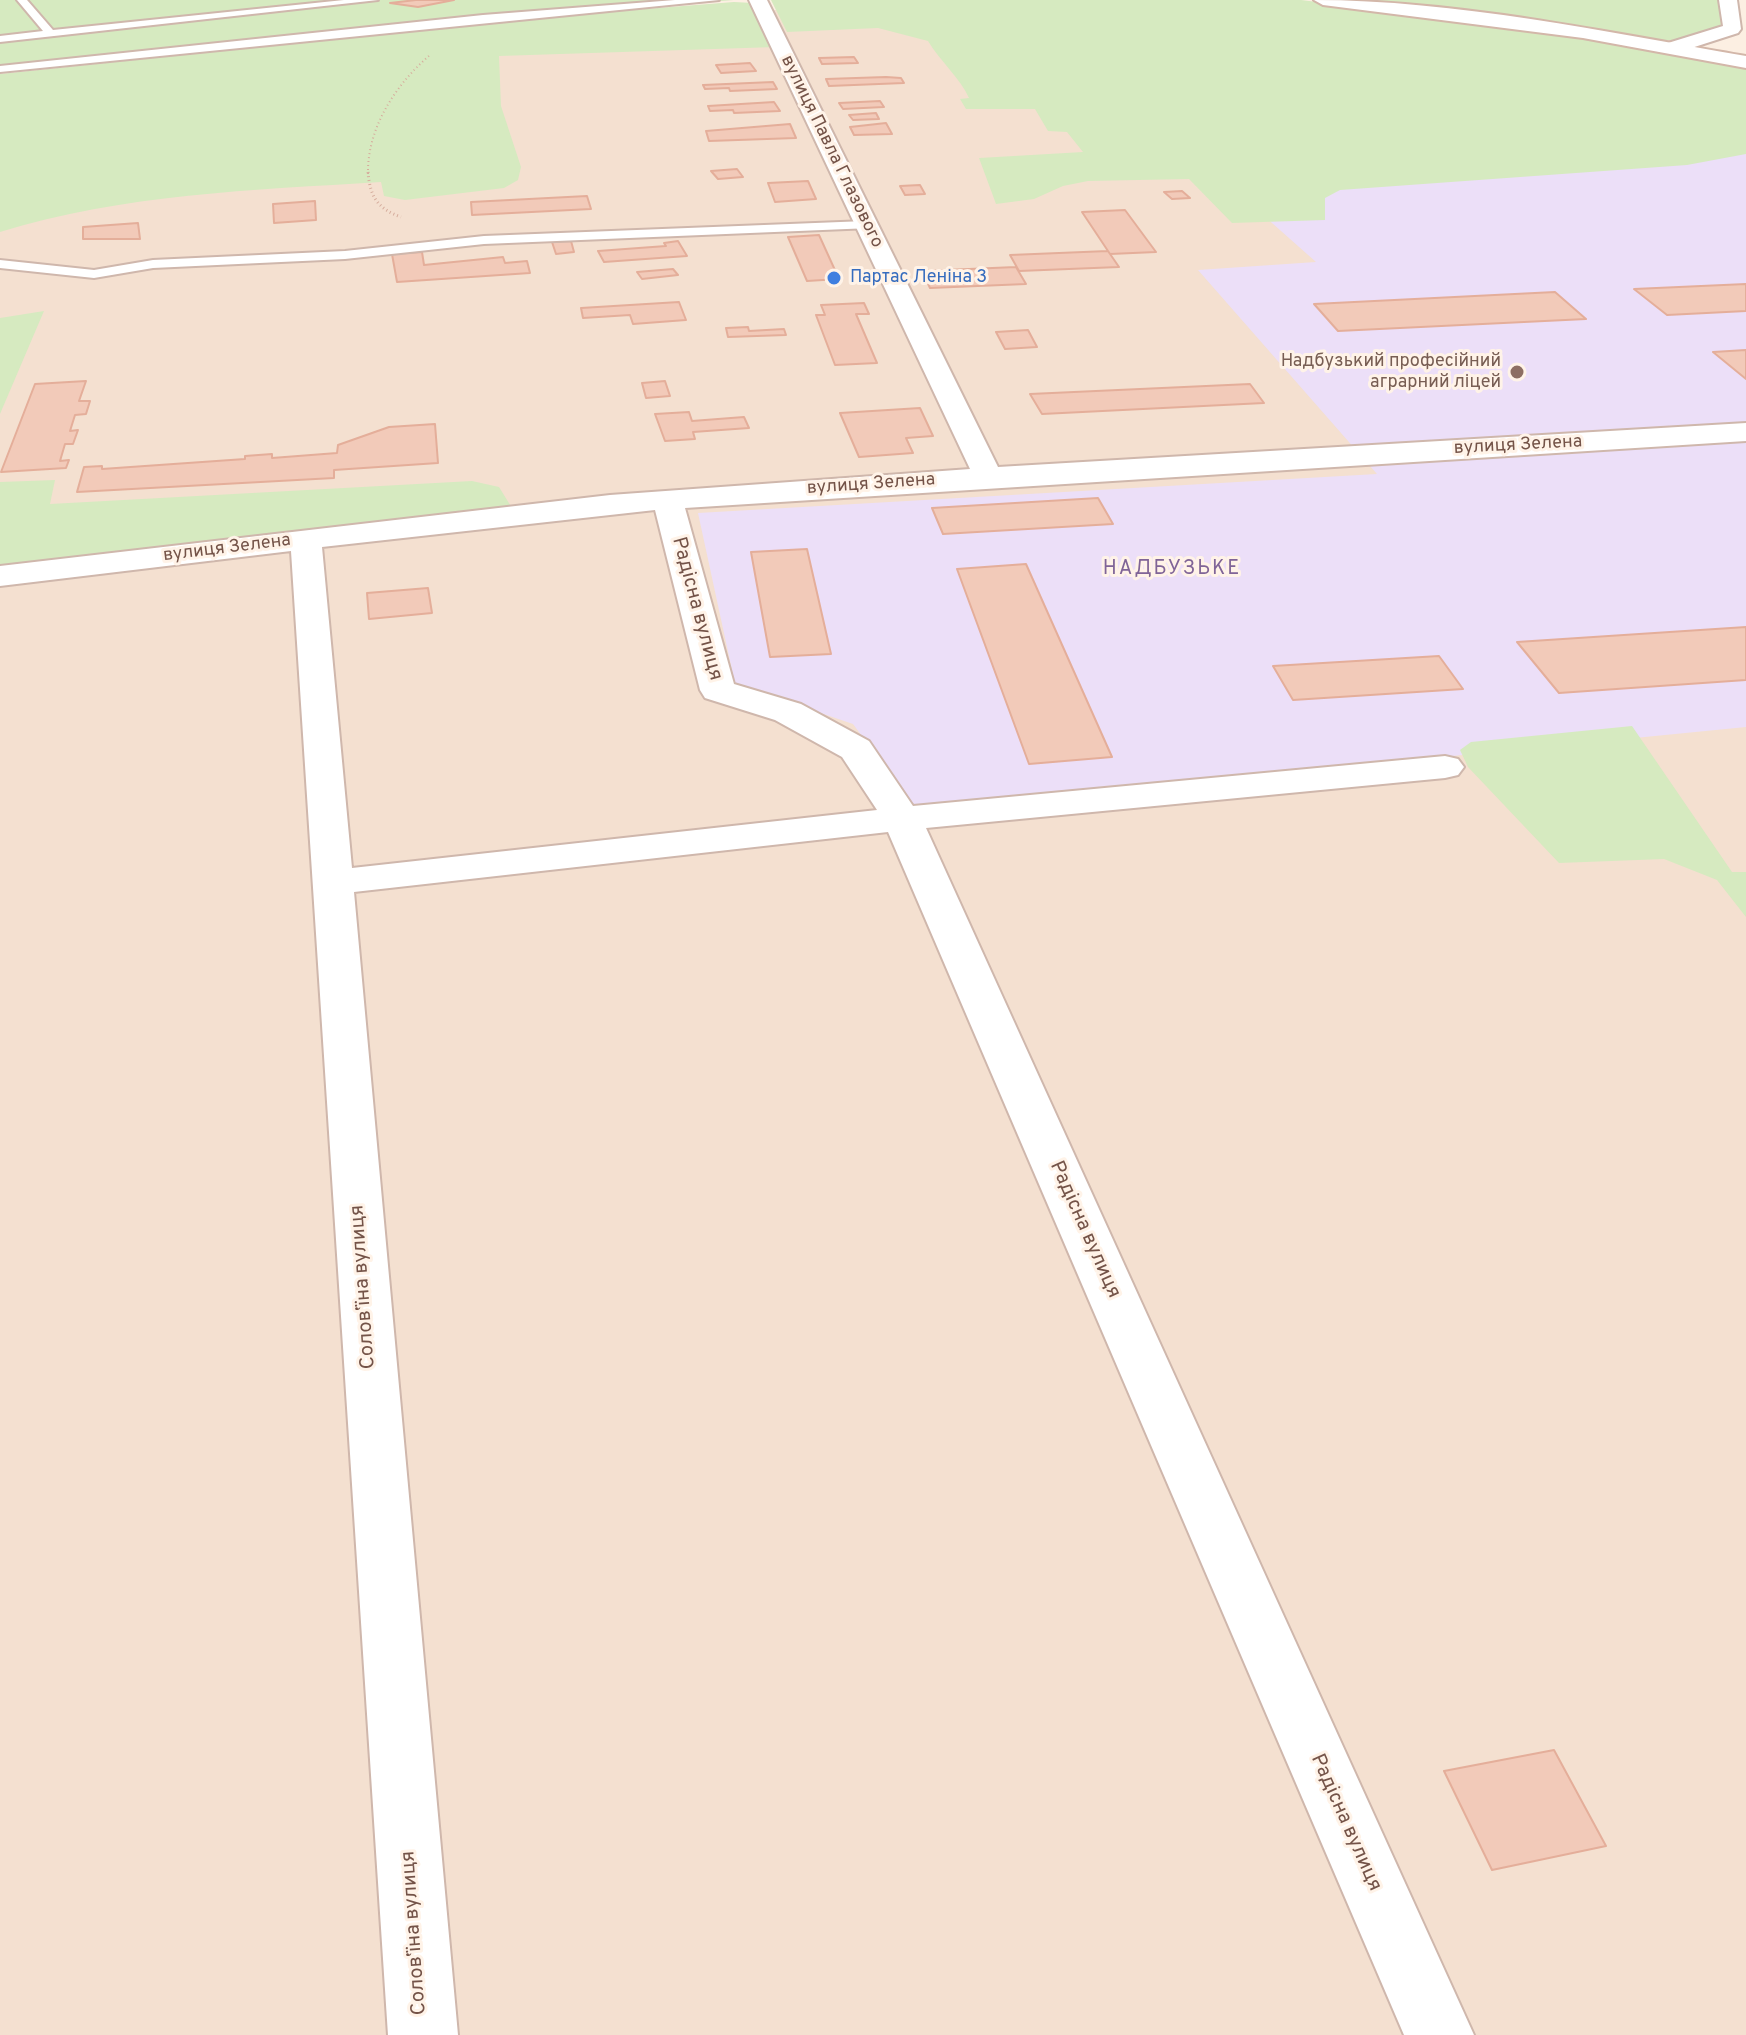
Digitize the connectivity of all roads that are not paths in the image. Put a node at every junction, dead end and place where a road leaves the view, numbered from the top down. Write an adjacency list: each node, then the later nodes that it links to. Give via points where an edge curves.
1 (22, 0): 12 (lane)
2 (252, 0): 9 (lane)
3 (373, 0): 9 (lane)
4 (714, 0): 8 (lane)
5 (758, 0): 18 (street, вулиця Павла Глазового)
6 (1323, 0): 15 (street)
7 (1728, 0): 15 (street, via 1732,29)
8 (695, 1): 13 (lane)
9 (267, 11): 10 (lane); 12 (lane)
10 (281, 20)
11 (295, 25): 13 (lane)
12 (51, 34): 14 (lane)
13 (324, 34): 17 (lane)
14 (0, 39)
15 (1675, 47): 16 (street)
16 (1746, 62)
17 (0, 69)
18 (866, 225): 19 (lane, via 484,240 345,255 153,264 94,274); 21 (street, вулиця Павла Глазового)
19 (0, 264)
20 (1746, 432): 21 (street, вулиця Зелена)
21 (988, 477): 22 (street, вулиця Зелена)
22 (668, 500): 23 (street, вулиця Зелена); 26 (street, Радісна вулиця, via 718,690 788,712 856,749)
23 (306, 540): 24 (street, вулиця Зелена); 27 (street, Соловʼїна вулиця)
24 (0, 576)
25 (1445, 767): 26 (street)
26 (902, 819): 27 (street); 29 (street, Радісна вулиця)
27 (333, 882): 28 (street, Соловʼїна вулиця)
28 (423, 2035)
29 (1439, 2035)

